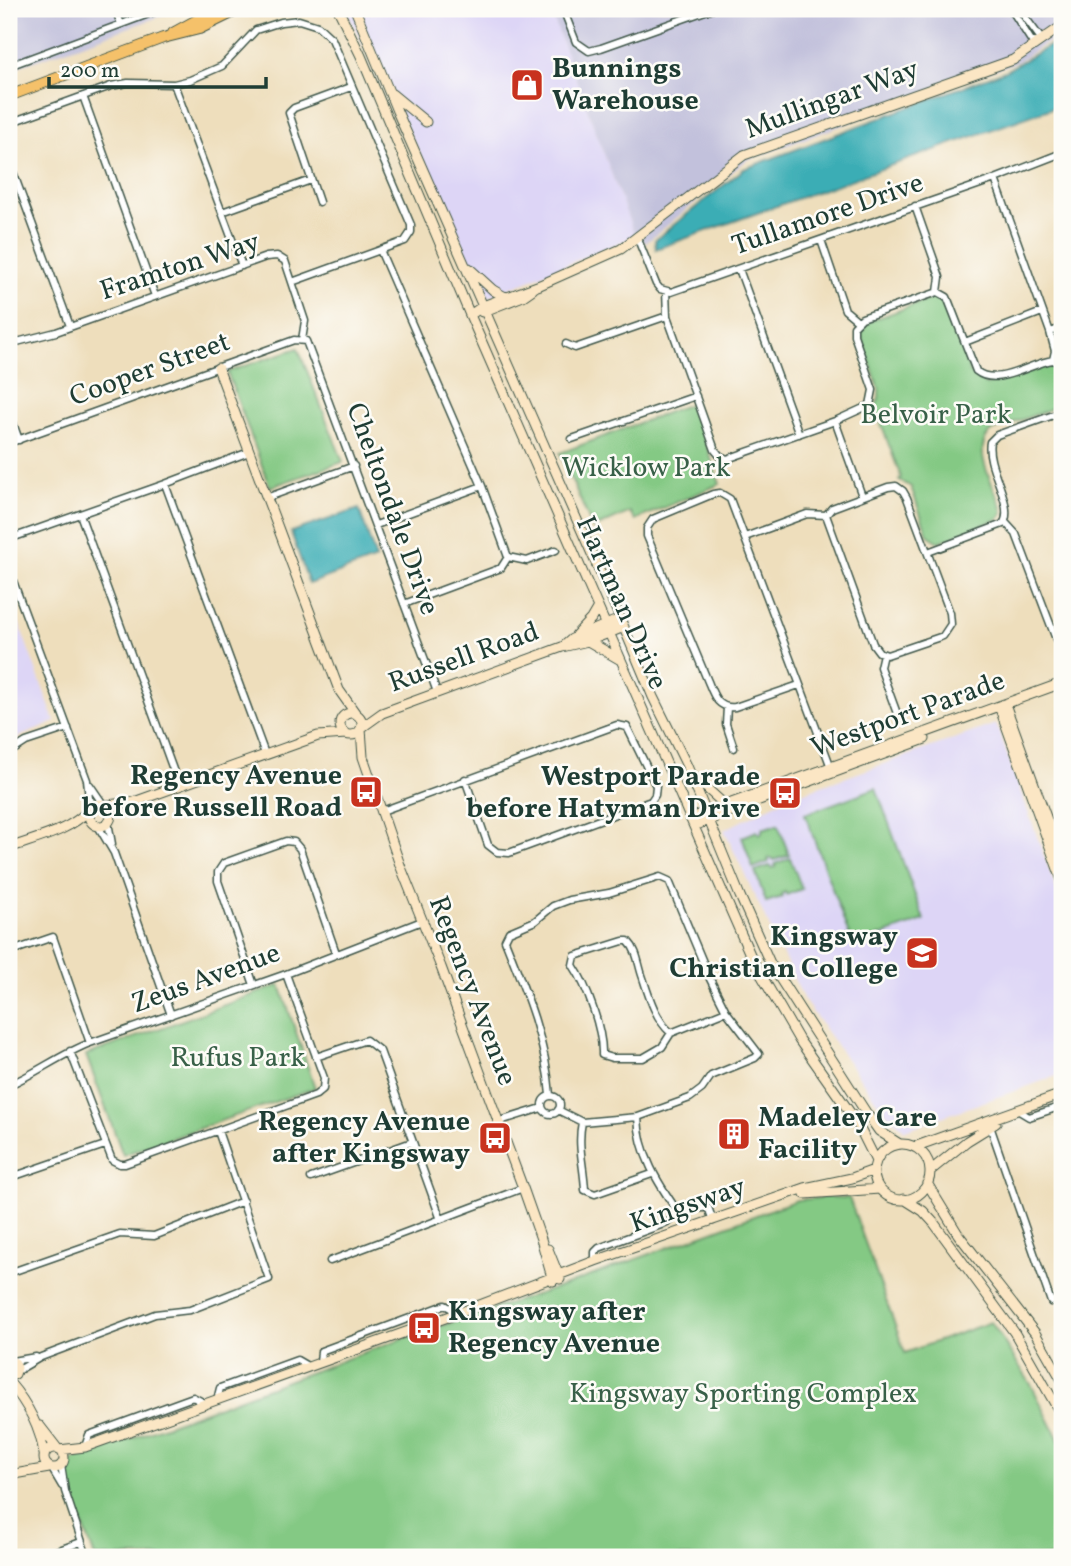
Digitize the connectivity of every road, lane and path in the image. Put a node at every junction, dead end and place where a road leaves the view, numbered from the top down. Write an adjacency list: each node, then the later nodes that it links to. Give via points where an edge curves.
1 (115, 9): 11 (street)
2 (162, 9): 11 (street)
3 (217, 9): 13 (main road)
4 (240, 9): 13 (main road, via 199,29)
5 (338, 9): 44 (main road, Hartman Drive)
6 (355, 9): 18 (main road, Hartman Drive)
7 (563, 9): 8 (street, via 576,42 589,51)
8 (710, 9)
9 (1011, 9): 14 (street)
10 (1020, 9): 14 (street)
11 (121, 24): 15 (street)
12 (1062, 26): 14 (main road, Mullingar Way)
13 (163, 38): 19 (main road)
14 (1038, 42): 30 (main road, Mullingar Way, via 1013,60 744,155)
15 (9, 66)
16 (174, 83): 17 (street, via 222,66 256,30 299,20 317,26 332,39); 20 (street, via 128,83); 29 (street)
17 (351, 87): 26 (street, via 289,113); 32 (street, via 411,225 405,241)
18 (390, 93): 21 (main road); 33 (main road, Hartman Drive)
19 (9, 96)
20 (83, 96): 22 (street); 40 (street)
21 (426, 122)
22 (9, 123)
23 (1062, 153): 25 (street, Tullamore Drive)
24 (9, 161): 47 (street)
25 (995, 179): 28 (street, Tullamore Drive); 43 (street)
26 (311, 180): 27 (street); 29 (street)
27 (319, 202)
28 (915, 206): 31 (street, Tullamore Drive); 39 (street, via 940,277)
29 (222, 212): 34 (street)
30 (637, 237): 37 (main road, Mullingar Way, via 597,261); 38 (street, via 656,284)
31 (821, 240): 35 (street, Tullamore Drive); 46 (street, via 845,310)
32 (380, 250): 36 (street); 68 (street)
33 (465, 264): 41 (main road); 42 (main road, Hartman Drive)
34 (242, 266): 36 (street, Framton Way, via 277,256 285,261); 40 (street, Framton Way)
35 (739, 269): 38 (street, Tullamore Drive); 61 (street)
36 (292, 282): 50 (street, Framton Way, via 305,321)
37 (540, 285): 41 (main road, Mullingar Way); 42 (main road, Mullingar Way)
38 (666, 291): 45 (street)
39 (938, 292): 46 (street); 51 (street, via 947,297)
40 (155, 296): 47 (street, Framton Way)
41 (505, 296): 42 (main road, Mullingar Way)
42 (485, 309): 44 (main road, Mullingar Way); 84 (main road, Hartman Drive)
43 (1042, 312): 49 (street); 51 (street)
44 (470, 315): 83 (main road, Hartman Drive)
45 (667, 316): 53 (street, via 575,348); 57 (street)
46 (858, 321): 60 (street, via 853,331 873,398 870,405)
47 (70, 326): 52 (street, Framton Way)
48 (1062, 328): 49 (street)
49 (1051, 332): 54 (street)
50 (304, 341): 56 (street, Cooper Street, via 294,340); 66 (street, Cheltondale Drive)
51 (965, 342): 54 (street, via 976,371 988,377)
52 (9, 344)
53 (566, 345)
54 (1053, 360): 55 (street)
55 (1062, 365)
56 (218, 369): 63 (street, Cooper Street); 65 (main road)
57 (696, 396): 61 (street, via 715,450 724,458); 62 (street)
58 (9, 412): 63 (street)
59 (1062, 414): 73 (street, via 997,435 990,442 989,460 1006,507)
60 (835, 421): 61 (street); 69 (street)
61 (799, 434)
62 (572, 439)
63 (19, 440): 64 (street, Cooper Street)
64 (9, 443)
65 (249, 452): 67 (street); 70 (main road)
66 (354, 466): 70 (street); 74 (street, Cheltondale Drive)
67 (165, 484): 71 (street); 109 (street)
68 (482, 486): 74 (street); 80 (street)
69 (862, 496): 72 (street); 79 (street, via 900,488)
70 (266, 498): 95 (main road)
71 (80, 514): 76 (street); 115 (street)
72 (826, 515): 75 (street, via 807,514); 89 (street, via 873,644)
73 (1006, 522): 79 (street); 90 (street, via 1016,534)
74 (376, 525): 82 (street, Cheltondale Drive)
75 (745, 537): 93 (street); 97 (street, via 733,504 720,494 653,519 646,532 715,699)
76 (9, 539): 77 (street)
77 (9, 547)
78 (556, 550): 80 (street, via 527,561)
79 (928, 552): 89 (street, via 950,613 949,629 943,636)
80 (508, 558): 82 (street, via 501,568)
81 (9, 570): 103 (street)
82 (404, 604): 96 (street, Cheltondale Drive)
83 (598, 607): 85 (main road, Hartman Drive); 86 (main road)
84 (622, 623): 85 (main road, Russell Road); 112 (main road, Hartman Drive)
85 (607, 629): 86 (main road, Russell Road); 87 (main road, Russell Road); 91 (main road, Hartman Drive)
86 (572, 639): 88 (main road, Russell Road)
87 (588, 641): 88 (main road, Russell Road); 91 (main road)
88 (562, 647): 96 (main road, Russell Road)
89 (883, 654): 101 (street, via 880,667)
90 (1062, 655)
91 (620, 660): 123 (main road, Hartman Drive)
92 (1062, 683): 98 (main road, Westport Parade)
93 (799, 685): 97 (street); 111 (street)
94 (1062, 689): 98 (main road, Westport Parade)
95 (339, 690): 100 (main road); 102 (main road)
96 (437, 692): 99 (main road, Russell Road)
97 (727, 707): 107 (street, via 726,724)
98 (1003, 708): 111 (main road, Westport Parade); 128 (main road); 129 (main road)
99 (382, 713): 100 (main road, Russell Road); 104 (main road, Russell Road)
100 (357, 714): 102 (main road, via 347,713); 104 (main road)
101 (899, 719)
102 (341, 720): 105 (main road); 106 (main road)
103 (68, 728): 108 (street); 114 (street)
104 (361, 729): 105 (main road); 110 (main road, Regency Avenue)
105 (347, 734): 106 (main road); 110 (main road, Regency Avenue)
106 (318, 736): 109 (main road)
107 (734, 748)
108 (9, 753)
109 (265, 754): 115 (main road)
110 (363, 757): 120 (main road, Regency Avenue)
111 (831, 770): 118 (main road, Westport Parade); 121 (main road, Westport Parade)
112 (689, 772): 118 (main road); 121 (main road, Hartman Drive)
113 (465, 779): 113 (street, via 488,845 496,852 509,853 651,801 656,786 627,727 617,725); 120 (street)
114 (87, 780): 117 (street); 119 (street)
115 (178, 786): 116 (main road)
116 (134, 802): 117 (main road); 122 (main road)
117 (105, 804): 119 (main road); 122 (main road, via 111,812)
118 (725, 805): 121 (main road, Westport Parade)
119 (90, 809): 124 (main road, via 88,817); 125 (main road)
120 (382, 811): 130 (main road, Regency Avenue)
121 (707, 816): 123 (main road, Westport Parade); 154 (main road, Hartman Drive, via 770,963 879,1131)
122 (109, 821): 124 (main road); 127 (street)
123 (692, 822): 157 (main road, Hartman Drive, via 752,959 799,1040 856,1121)
124 (96, 825): 125 (main road); 127 (street)
125 (66, 828): 126 (main road)
126 (9, 848)
127 (114, 853): 136 (street)
128 (1062, 860)
129 (1062, 880)
130 (422, 921): 132 (street, Zeus Avenue); 149 (main road, Regency Avenue)
131 (9, 952): 138 (street, via 53,937)
132 (336, 953): 133 (street, Zeus Avenue); 134 (street, via 294,842 224,863 218,881)
133 (286, 974): 134 (street, Zeus Avenue); 140 (street)
134 (254, 985): 136 (street, Zeus Avenue)
135 (726, 1011): 137 (street); 143 (street, via 669,881 660,877 553,906 535,921 509,932 505,940 540,1034); 148 (street, via 759,1054 710,1076 690,1098)
136 (171, 1014): 138 (street, Zeus Avenue)
137 (671, 1033): 137 (street, via 657,1016 635,948 628,941 575,956 573,965 596,1022 602,1055 643,1058 662,1048)
138 (90, 1043): 139 (street, Zeus Avenue)
139 (70, 1051): 141 (street, Zeus Avenue); 155 (street)
140 (316, 1057): 152 (street, via 324,1081 320,1093); 153 (street, via 366,1040 380,1051)
141 (9, 1085)
142 (1062, 1094): 147 (main road)
143 (550, 1095): 145 (street, via 544,1098); 146 (street, via 559,1100)
144 (1062, 1106): 147 (street, via 1029,1116)
145 (542, 1108): 146 (street, via 549,1114); 149 (street)
146 (558, 1110): 150 (street)
147 (1019, 1111): 151 (main road); 156 (main road)
148 (638, 1117): 150 (street); 159 (street)
149 (497, 1122): 163 (main road, Regency Avenue)
150 (582, 1122): 159 (street, via 578,1140 589,1194)
151 (990, 1126): 158 (main road); 176 (street, via 1051,1302)
152 (218, 1131): 155 (street, via 125,1164 112,1160); 167 (street)
153 (412, 1142): 161 (street); 169 (street)
154 (898, 1143): 156 (main road); 157 (main road, via 884,1151)
155 (105, 1145): 160 (street)
156 (914, 1147): 158 (main road, via 927,1159)
157 (875, 1165): 164 (main road); 165 (main road, Kingsway, via 852,1178)
158 (930, 1171): 162 (main road)
159 (652, 1174): 168 (street)
160 (9, 1178)
161 (312, 1178)
162 (928, 1183): 166 (main road, via 918,1194); 180 (main road, via 958,1234 1027,1322)
163 (523, 1188): 169 (street); 175 (main road, Regency Avenue)
164 (880, 1189): 165 (main road, Kingsway); 166 (main road)
165 (785, 1196): 170 (main road, Kingsway)
166 (904, 1199): 183 (main road, via 934,1223 1014,1332)
167 (243, 1201): 174 (street, via 154,1236 120,1234); 177 (street, via 269,1279 190,1310 155,1314)
168 (678, 1212): 170 (street, via 708,1208); 173 (street, via 661,1225 599,1248)
169 (440, 1217): 172 (street)
170 (713, 1221): 171 (main road, Kingsway)
171 (606, 1259): 173 (main road, Kingsway); 175 (main road, Kingsway)
172 (330, 1261)
173 (595, 1261): 175 (main road, Kingsway)
174 (9, 1273)
175 (556, 1279): 185 (main road, Kingsway)
176 (1062, 1299)
177 (41, 1357): 178 (street); 179 (street)
178 (10, 1359): 179 (main road, via 16,1365)
179 (14, 1373): 182 (main road)
180 (1062, 1380)
181 (9, 1382): 182 (main road)
182 (19, 1393): 184 (main road)
183 (1062, 1416)
184 (34, 1419): 186 (main road); 187 (main road)
185 (84, 1448): 186 (main road, Kingsway); 188 (main road, Kingsway)
186 (58, 1449): 187 (main road, Kingsway, via 51,1448); 188 (main road, via 64,1456)
187 (44, 1455): 188 (main road, via 45,1464); 189 (main road, Kingsway)
188 (56, 1466): 189 (main road, Kingsway); 191 (street)
189 (19, 1471): 190 (main road, Kingsway)
190 (9, 1475)
191 (81, 1542): 192 (street); 193 (street)
192 (40, 1557)
193 (87, 1557)

